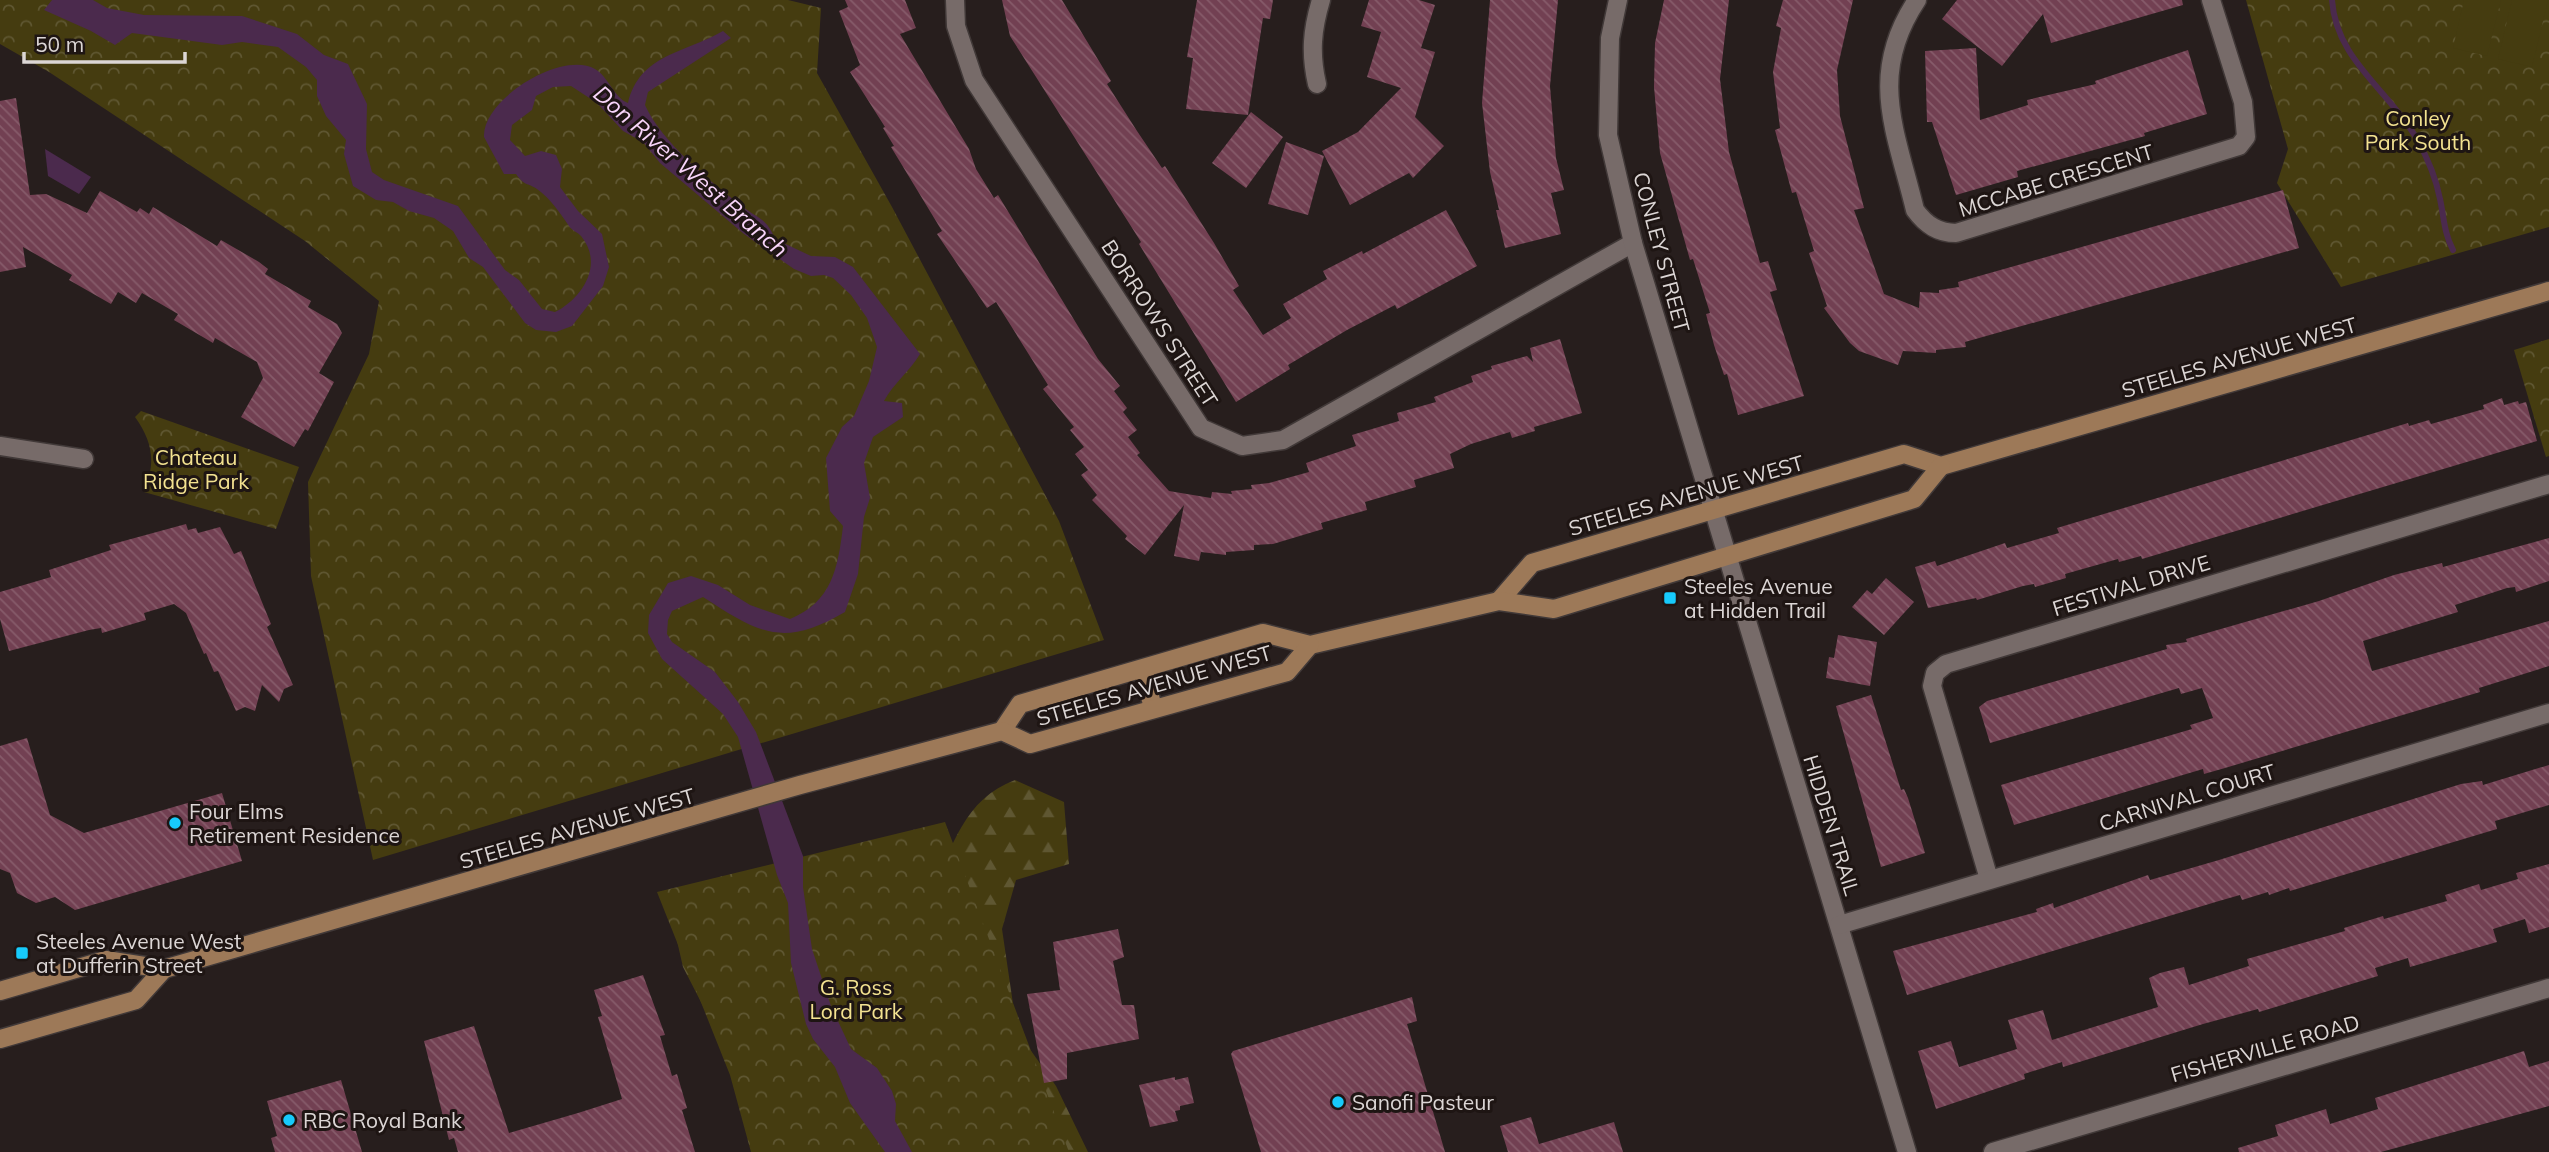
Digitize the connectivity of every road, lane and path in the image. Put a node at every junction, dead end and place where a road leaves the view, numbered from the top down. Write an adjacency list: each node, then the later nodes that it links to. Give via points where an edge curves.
1 (954, 0): 7 (street, BORROWS STREET, via 956,26 974,80 1201,428 1242,446 1283,440)
2 (1321, 0): 6 (street, via 1311,56)
3 (1618, 0): 7 (street, CONLEY STREET, via 1610,37 1608,135)
4 (1917, 0): 5 (street, MCCABE CRESCENT, via 1900,28 1889,60 1887,96 1916,211 1943,233 1956,233 2239,146 2246,137 2243,102)
5 (2211, 0)
6 (1317, 84)
7 (1633, 243): 13 (street, CONLEY STREET)
8 (2549, 291): 11 (main road, STEELES AVENUE WEST)
9 (0, 446): 10 (street)
10 (84, 459)
11 (1941, 466): 13 (main road, STEELES AVENUE WEST, via 1903,454); 14 (main road, STEELES AVENUE WEST, via 1914,499)
12 (2549, 484): 21 (street, FESTIVAL DRIVE, via 1946,664 1935,673 1932,686)
13 (1714, 510): 14 (street, HIDDEN TRAIL); 15 (main road, STEELES AVENUE WEST, via 1532,563)
14 (1727, 557): 15 (main road, STEELES AVENUE WEST, via 1554,609); 22 (street, HIDDEN TRAIL)
15 (1499, 601): 16 (main road, STEELES AVENUE WEST)
16 (1310, 645): 17 (main road, STEELES AVENUE WEST, via 1263,633); 18 (main road, STEELES AVENUE WEST, via 1287,672)
17 (1143, 669): 18 (main road); 20 (main road, STEELES AVENUE WEST, via 1020,704)
18 (1153, 708): 20 (main road, STEELES AVENUE WEST, via 1030,744)
19 (2549, 713): 21 (street, CARNIVAL COURT)
20 (1002, 731): 23 (main road, STEELES AVENUE WEST)
21 (1989, 879): 22 (street, CARNIVAL COURT)
22 (1839, 925): 27 (street, HIDDEN TRAIL)
23 (164, 969): 25 (main road, STEELES AVENUE WEST, via 106,960); 26 (main road, via 136,1000)
24 (2549, 988): 28 (street, FISHERVILLE ROAD)
25 (0, 990)
26 (0, 1039)
27 (1907, 1152)
28 (1993, 1152)

